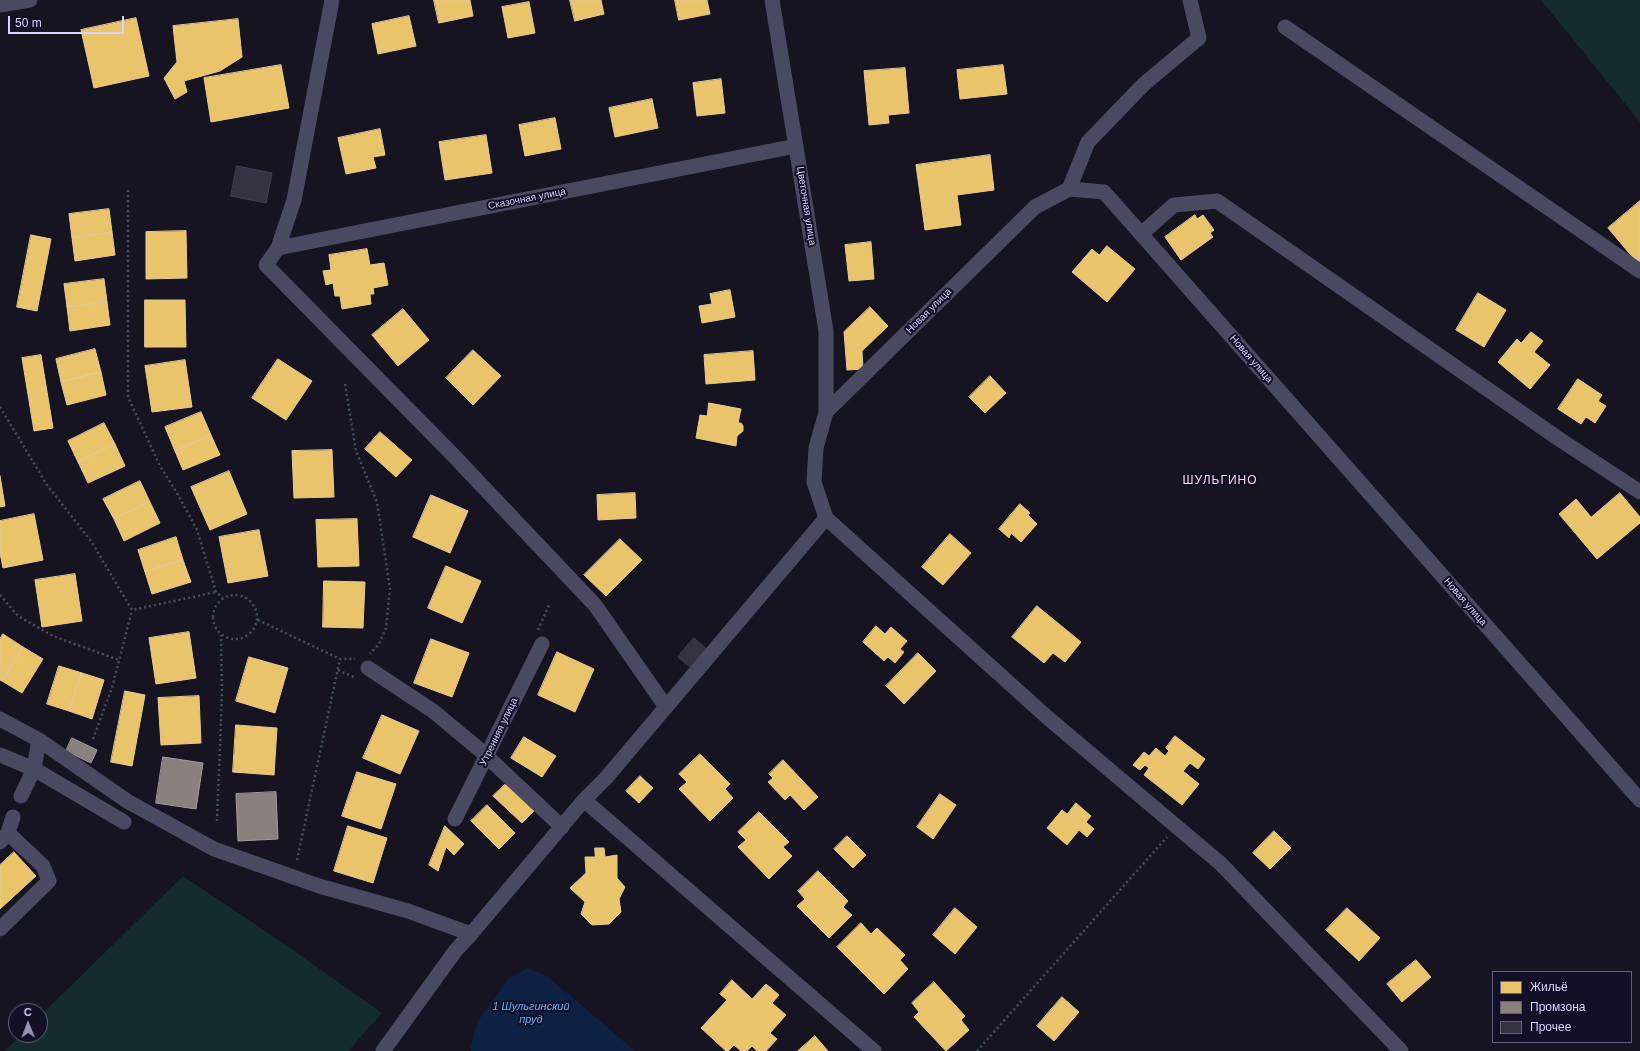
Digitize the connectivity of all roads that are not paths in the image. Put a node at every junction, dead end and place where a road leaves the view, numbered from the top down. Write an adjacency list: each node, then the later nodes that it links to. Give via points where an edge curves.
1 (30, 0): 5 (street)
2 (332, 0): 10 (street, via 294,200)
3 (772, 0): 7 (street, Цветочная улица)
4 (1190, 0): 8 (street, via 1200,38 1144,84 1088,142)
5 (0, 5)
6 (1285, 27): 11 (street)
7 (796, 146): 10 (street, Сказочная улица); 12 (street, Цветочная улица, via 826,331)
8 (1069, 189): 9 (street, Новая улица, via 1104,192); 12 (street, Новая улица, via 1035,207)
9 (1141, 234): 13 (street, via 1174,206 1217,201 1558,439); 25 (street, Новая улица)
10 (278, 248): 17 (street, via 266,265 452,454 595,605)
11 (1640, 271)
12 (826, 412): 14 (street, via 816,448 814,482)
13 (1640, 492)
14 (826, 518): 17 (street); 35 (street, via 1048,718 1222,864)
15 (540, 638): 21 (street, Утренняя улица)
16 (366, 667): 21 (street, via 433,711)
17 (666, 707): 24 (street)
18 (0, 719): 19 (street)
19 (40, 740): 22 (street); 32 (street, via 127,801 214,849 319,886 408,911)
20 (0, 755): 22 (street)
21 (487, 755): 27 (street, Утренняя улица); 29 (street)
22 (34, 769): 23 (street); 28 (street)
23 (22, 796)
24 (584, 800): 29 (street); 34 (street)
25 (1640, 800)
26 (13, 817): 30 (street)
27 (455, 819)
28 (124, 822)
29 (562, 827): 32 (street)
30 (4, 837): 31 (street, via 42,866 50,881)
31 (0, 929)
32 (471, 934): 33 (street, via 456,950)
33 (383, 1051)
34 (874, 1051)
35 (1401, 1051)

